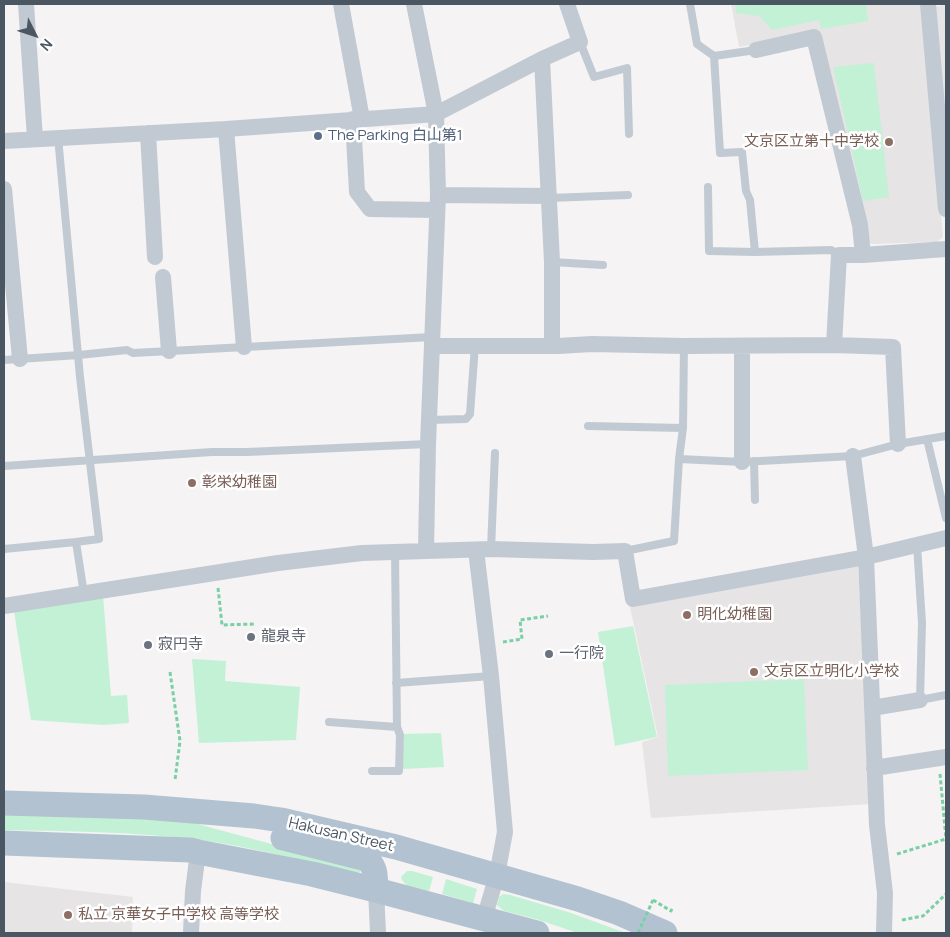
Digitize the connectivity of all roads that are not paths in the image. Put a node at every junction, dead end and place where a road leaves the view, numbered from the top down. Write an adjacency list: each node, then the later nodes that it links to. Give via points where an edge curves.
1 (26, 4): 17 (street)
2 (341, 4): 12 (street)
3 (414, 4): 11 (street)
4 (567, 4): 7 (street)
5 (690, 4): 9 (lane, via 697,44)
6 (928, 4): 19 (street)
7 (580, 42): 10 (street); 15 (lane, via 594,77 627,68)
8 (756, 50): 9 (lane); 29 (street, via 814,37 860,225)
9 (714, 56): 27 (lane, via 720,153 742,152)
10 (542, 59): 11 (street); 23 (street)
11 (436, 114): 12 (street); 24 (street)
12 (357, 119): 13 (street); 24 (street, via 357,192 370,208)
13 (226, 129): 14 (street); 39 (street)
14 (148, 133): 16 (street); 30 (street)
15 (629, 134)
16 (58, 137): 17 (street); 42 (lane)
17 (35, 139): 18 (street)
18 (4, 141)
19 (944, 153): 25 (street)
20 (708, 186): 27 (lane, via 710,251)
21 (4, 189): 43 (street)
22 (628, 195): 23 (lane)
23 (550, 197): 24 (street); 31 (street)
24 (438, 203): 34 (street)
25 (946, 210)
26 (946, 250): 29 (street)
27 (755, 252): 28 (lane, via 830,250)
28 (839, 256): 29 (street); 36 (street)
29 (863, 256)
30 (155, 257)
31 (552, 262): 32 (lane); 35 (street)
32 (603, 265)
33 (163, 277): 41 (street)
34 (432, 342): 37 (street); 39 (lane); 44 (street)
35 (552, 345): 37 (street); 38 (street)
36 (834, 345): 40 (street); 50 (street, via 893,347)
37 (474, 346): 44 (lane, via 470,414 466,419)
38 (684, 346): 40 (street); 46 (lane)
39 (244, 347): 41 (lane)
40 (742, 347): 55 (street)
41 (169, 351): 42 (lane, via 133,353 127,350)
42 (79, 356): 43 (lane); 54 (lane)
43 (12, 359)
44 (429, 420): 49 (street)
45 (588, 426): 46 (lane)
46 (683, 428): 53 (lane)
47 (946, 436): 48 (lane)
48 (927, 439): 50 (lane); 58 (lane)
49 (428, 444): 54 (lane); 64 (street)
50 (898, 444): 52 (lane)
51 (495, 453): 63 (lane)
52 (853, 456): 55 (lane); 67 (street)
53 (679, 459): 55 (lane); 65 (lane, via 674,541)
54 (91, 460): 56 (lane); 60 (lane, via 99,538)
55 (748, 461): 57 (lane)
56 (4, 466)
57 (755, 500)
58 (946, 518)
59 (946, 538): 61 (street)
60 (76, 542): 62 (lane); 68 (lane)
61 (917, 545): 67 (street); 73 (lane, via 922,623)
62 (4, 549)
63 (484, 550): 64 (street); 65 (street); 70 (street)
64 (426, 551): 66 (street)
65 (625, 551): 67 (street, via 633,599)
66 (395, 553): 68 (street, via 278,562); 71 (lane)
67 (866, 557): 74 (street)
68 (84, 594): 69 (street)
69 (4, 606)
70 (491, 676): 71 (lane); 84 (street, via 505,832)
71 (396, 683): 76 (lane)
72 (946, 695): 73 (lane)
73 (920, 700): 74 (street)
74 (872, 708): 78 (street)
75 (329, 722): 76 (lane)
76 (397, 727): 79 (lane, via 400,735 398,771)
77 (942, 758): 78 (street)
78 (874, 768): 87 (street, via 885,893)
79 (372, 771)
80 (4, 803): 81 (main road, Hakusan Street)
81 (226, 813): 84 (main road, Hakusan Street, via 281,820); 85 (main road, via 287,839 366,859 375,870)
82 (4, 843): 83 (main road)
83 (198, 852): 85 (main road); 88 (street)
84 (497, 875): 86 (street); 91 (main road, Hakusan Street, via 594,904)
85 (376, 890): 86 (main road); 89 (street)
86 (484, 919): 90 (main road)
87 (884, 928)
88 (191, 933)
89 (378, 933)
90 (537, 933)
91 (666, 933)

